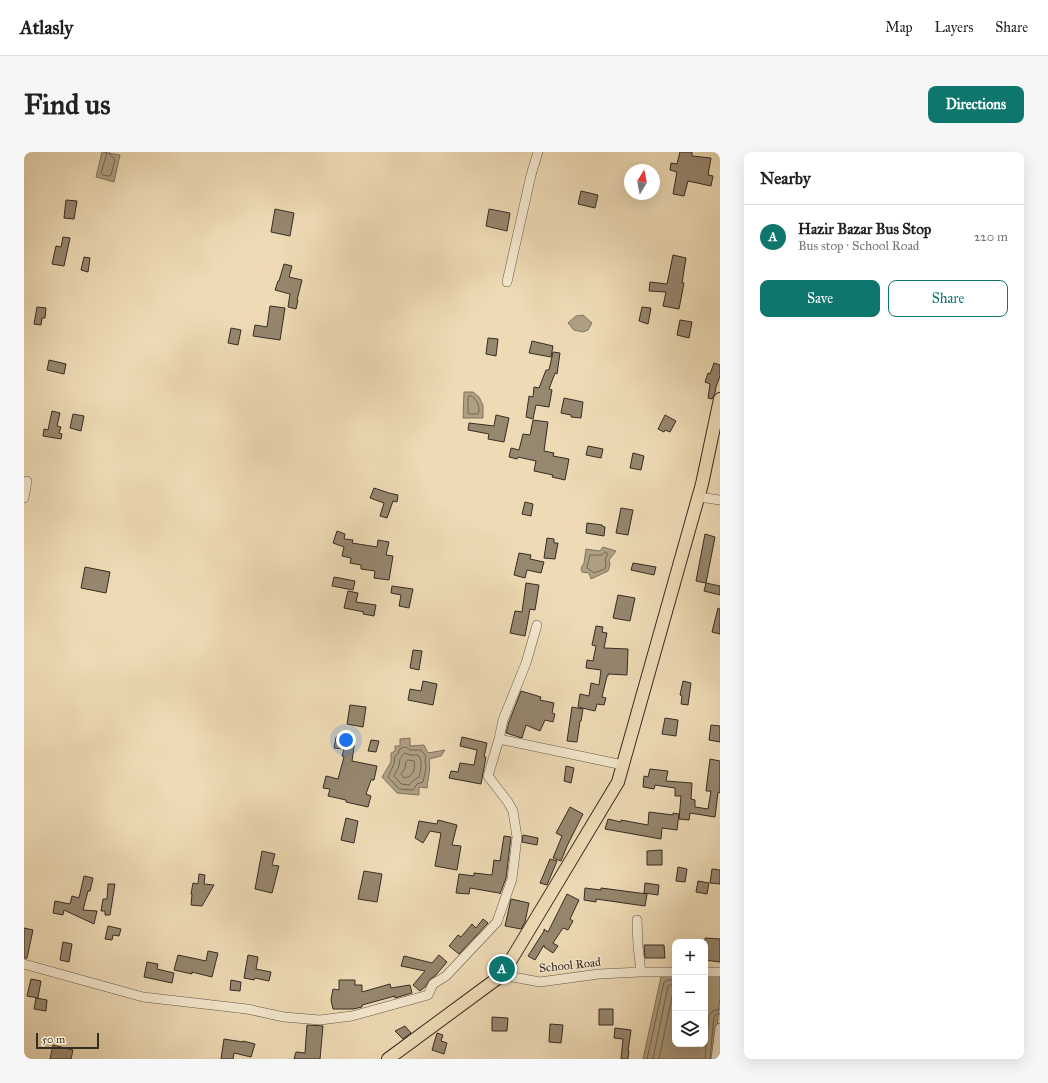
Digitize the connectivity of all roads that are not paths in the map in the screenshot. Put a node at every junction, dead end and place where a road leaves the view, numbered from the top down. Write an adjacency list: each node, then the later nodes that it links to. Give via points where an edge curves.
1 (538, 152): 2 (street)
2 (507, 282)
3 (720, 399): 5 (main road)
4 (27, 481): 6 (street)
5 (699, 497): 7 (street); 10 (main road)
6 (24, 498)
7 (720, 500)
8 (537, 625): 9 (street, via 526,662 502,720)
9 (498, 739): 10 (street); 12 (street, via 488,776 513,811 517,837 512,879 497,922 446,976 433,984 428,995 352,1016 320,1020 144,997)
10 (623, 765): 17 (main road, via 618,782)
11 (638, 920): 13 (street)
12 (24, 964)
13 (641, 972): 14 (street, School Road); 17 (street, School Road, via 599,974 540,982)
14 (672, 972)
15 (708, 972): 16 (street)
16 (720, 972)
17 (502, 974): 19 (main road)
18 (720, 1028): 20 (street)
19 (388, 1059)
20 (716, 1059)

